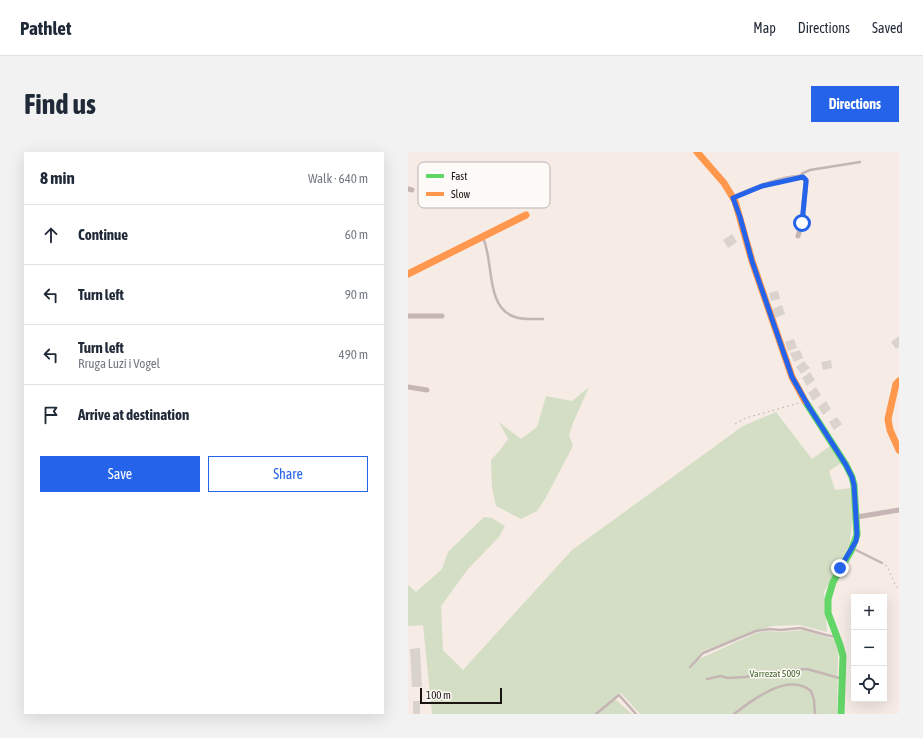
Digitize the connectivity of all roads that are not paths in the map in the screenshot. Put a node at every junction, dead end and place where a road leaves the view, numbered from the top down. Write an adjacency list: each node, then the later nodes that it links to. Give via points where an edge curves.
1 (697, 152): 4 (street, via 724,183)
2 (860, 162): 3 (lane, via 810,170)
3 (800, 176): 4 (street, via 762,186); 6 (street, via 805,178 806,182 802,223)
4 (733, 198): 17 (street, via 772,324 792,377 850,471)
5 (526, 215): 7 (street)
6 (798, 236)
7 (483, 237): 8 (street); 11 (lane, via 493,287 504,310 516,317)
8 (408, 274)
9 (408, 316): 10 (street)
10 (442, 316)
11 (543, 319)
12 (899, 381): 15 (street, via 896,384 888,419)
13 (408, 387): 14 (street)
14 (427, 390)
15 (899, 450)
16 (899, 510): 17 (street)
17 (857, 517): 18 (street, via 857,534)
18 (852, 548): 19 (lane); 20 (street, via 840,568 828,598 828,609)
19 (882, 563)
20 (837, 637): 21 (lane, via 801,628 756,631 703,653); 22 (street, via 843,660)
21 (690, 667)
22 (841, 678): 23 (lane, via 806,669); 28 (street)
23 (706, 679)
24 (596, 714): 25 (lane, via 619,695)
25 (636, 714)
26 (734, 714): 27 (lane, via 758,696 786,685 803,686 811,691)
27 (815, 714)
28 (841, 714)

